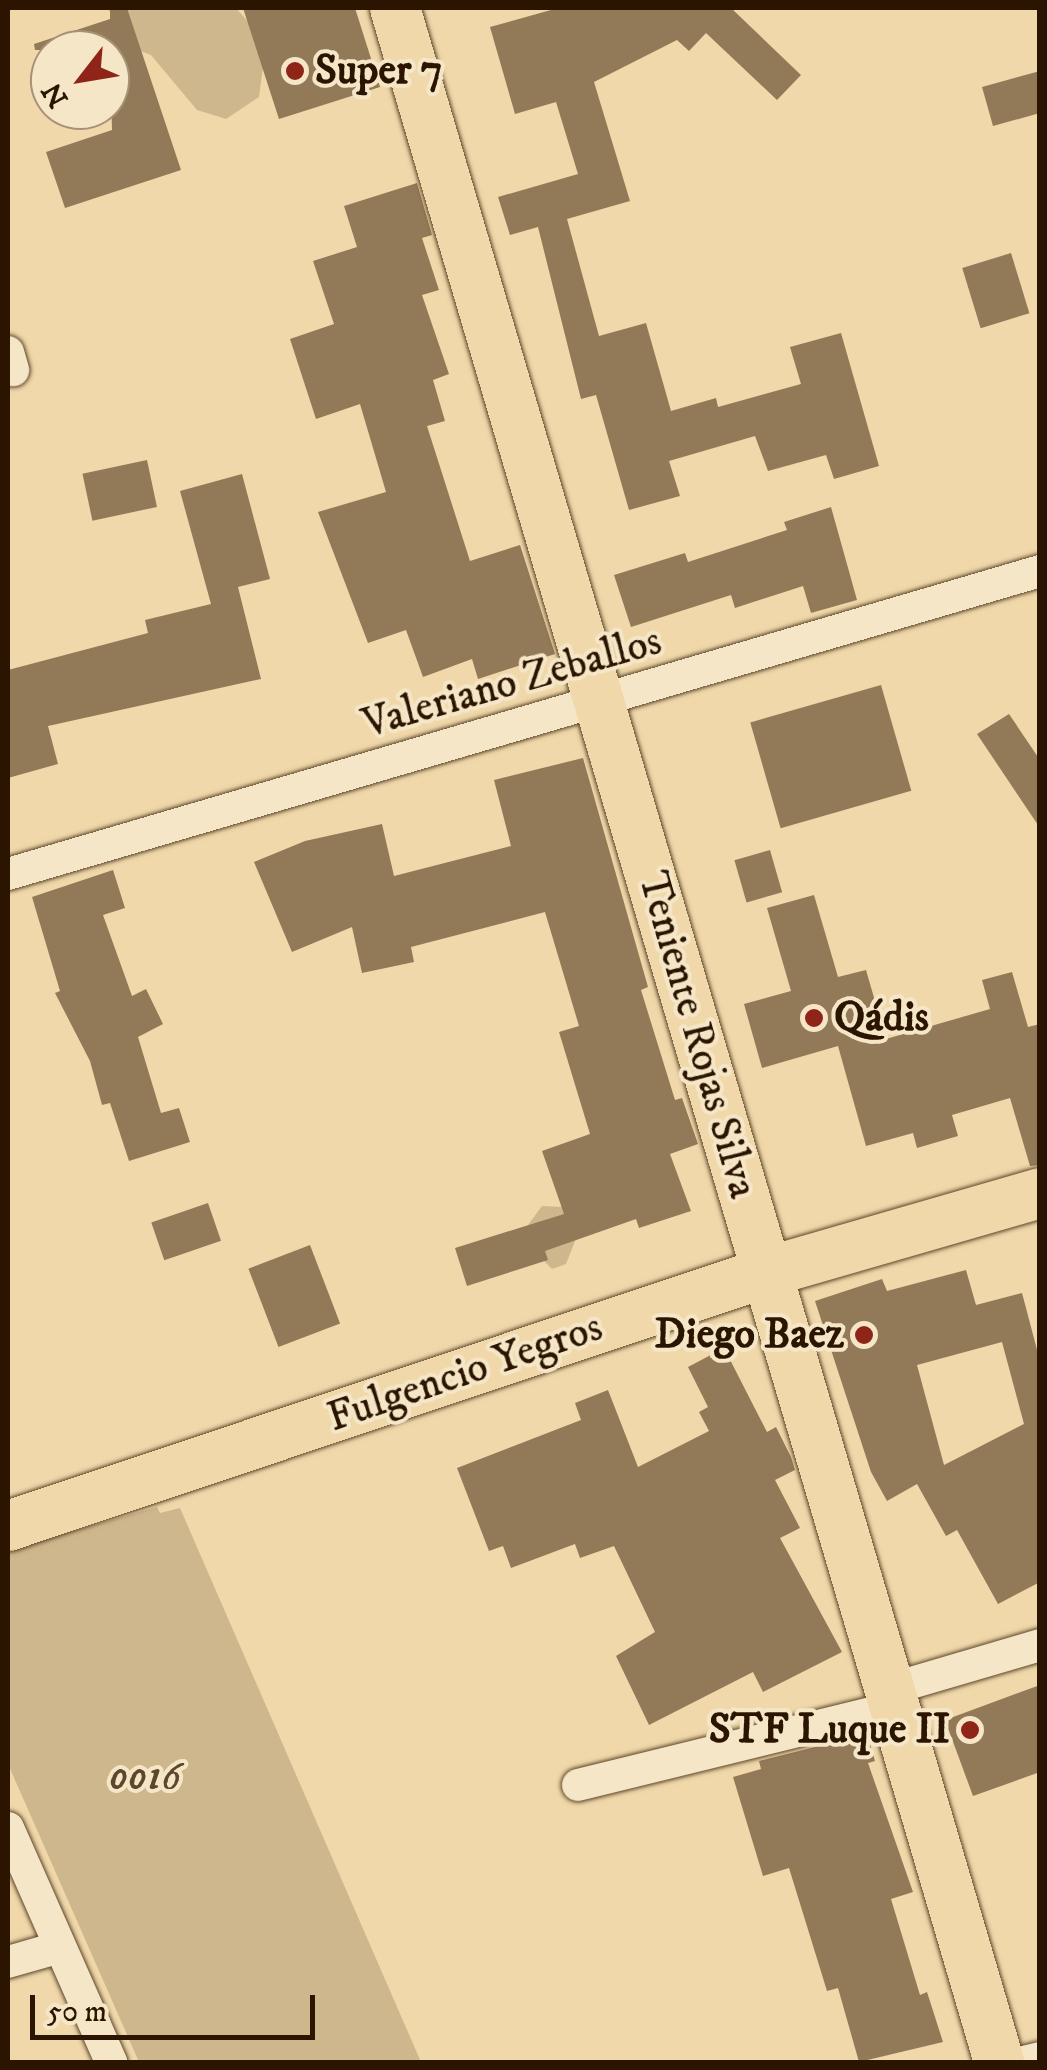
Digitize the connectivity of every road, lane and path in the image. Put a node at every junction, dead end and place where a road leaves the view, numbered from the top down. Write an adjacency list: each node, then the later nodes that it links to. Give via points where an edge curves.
1 (396, 8): 3 (main road, Teniente Rojas Silva)
2 (1040, 571): 3 (street, Valeriano Zeballos)
3 (598, 703): 4 (street, Valeriano Zeballos); 6 (main road, Teniente Rojas Silva)
4 (8, 874)
5 (1040, 1193): 6 (main road, Fulgencio Yegros)
6 (767, 1272): 7 (main road, Fulgencio Yegros); 9 (main road, Teniente Rojas Silva)
7 (8, 1526)
8 (1040, 1646): 9 (street)
9 (896, 1697): 10 (street); 16 (main road, Teniente Rojas Silva)
10 (578, 1785)
11 (8, 1828): 12 (street)
12 (60, 1947): 13 (street); 15 (street)
13 (8, 1962)
14 (1040, 2058): 17 (street)
15 (112, 2062)
16 (999, 2062)
17 (1024, 2062)

